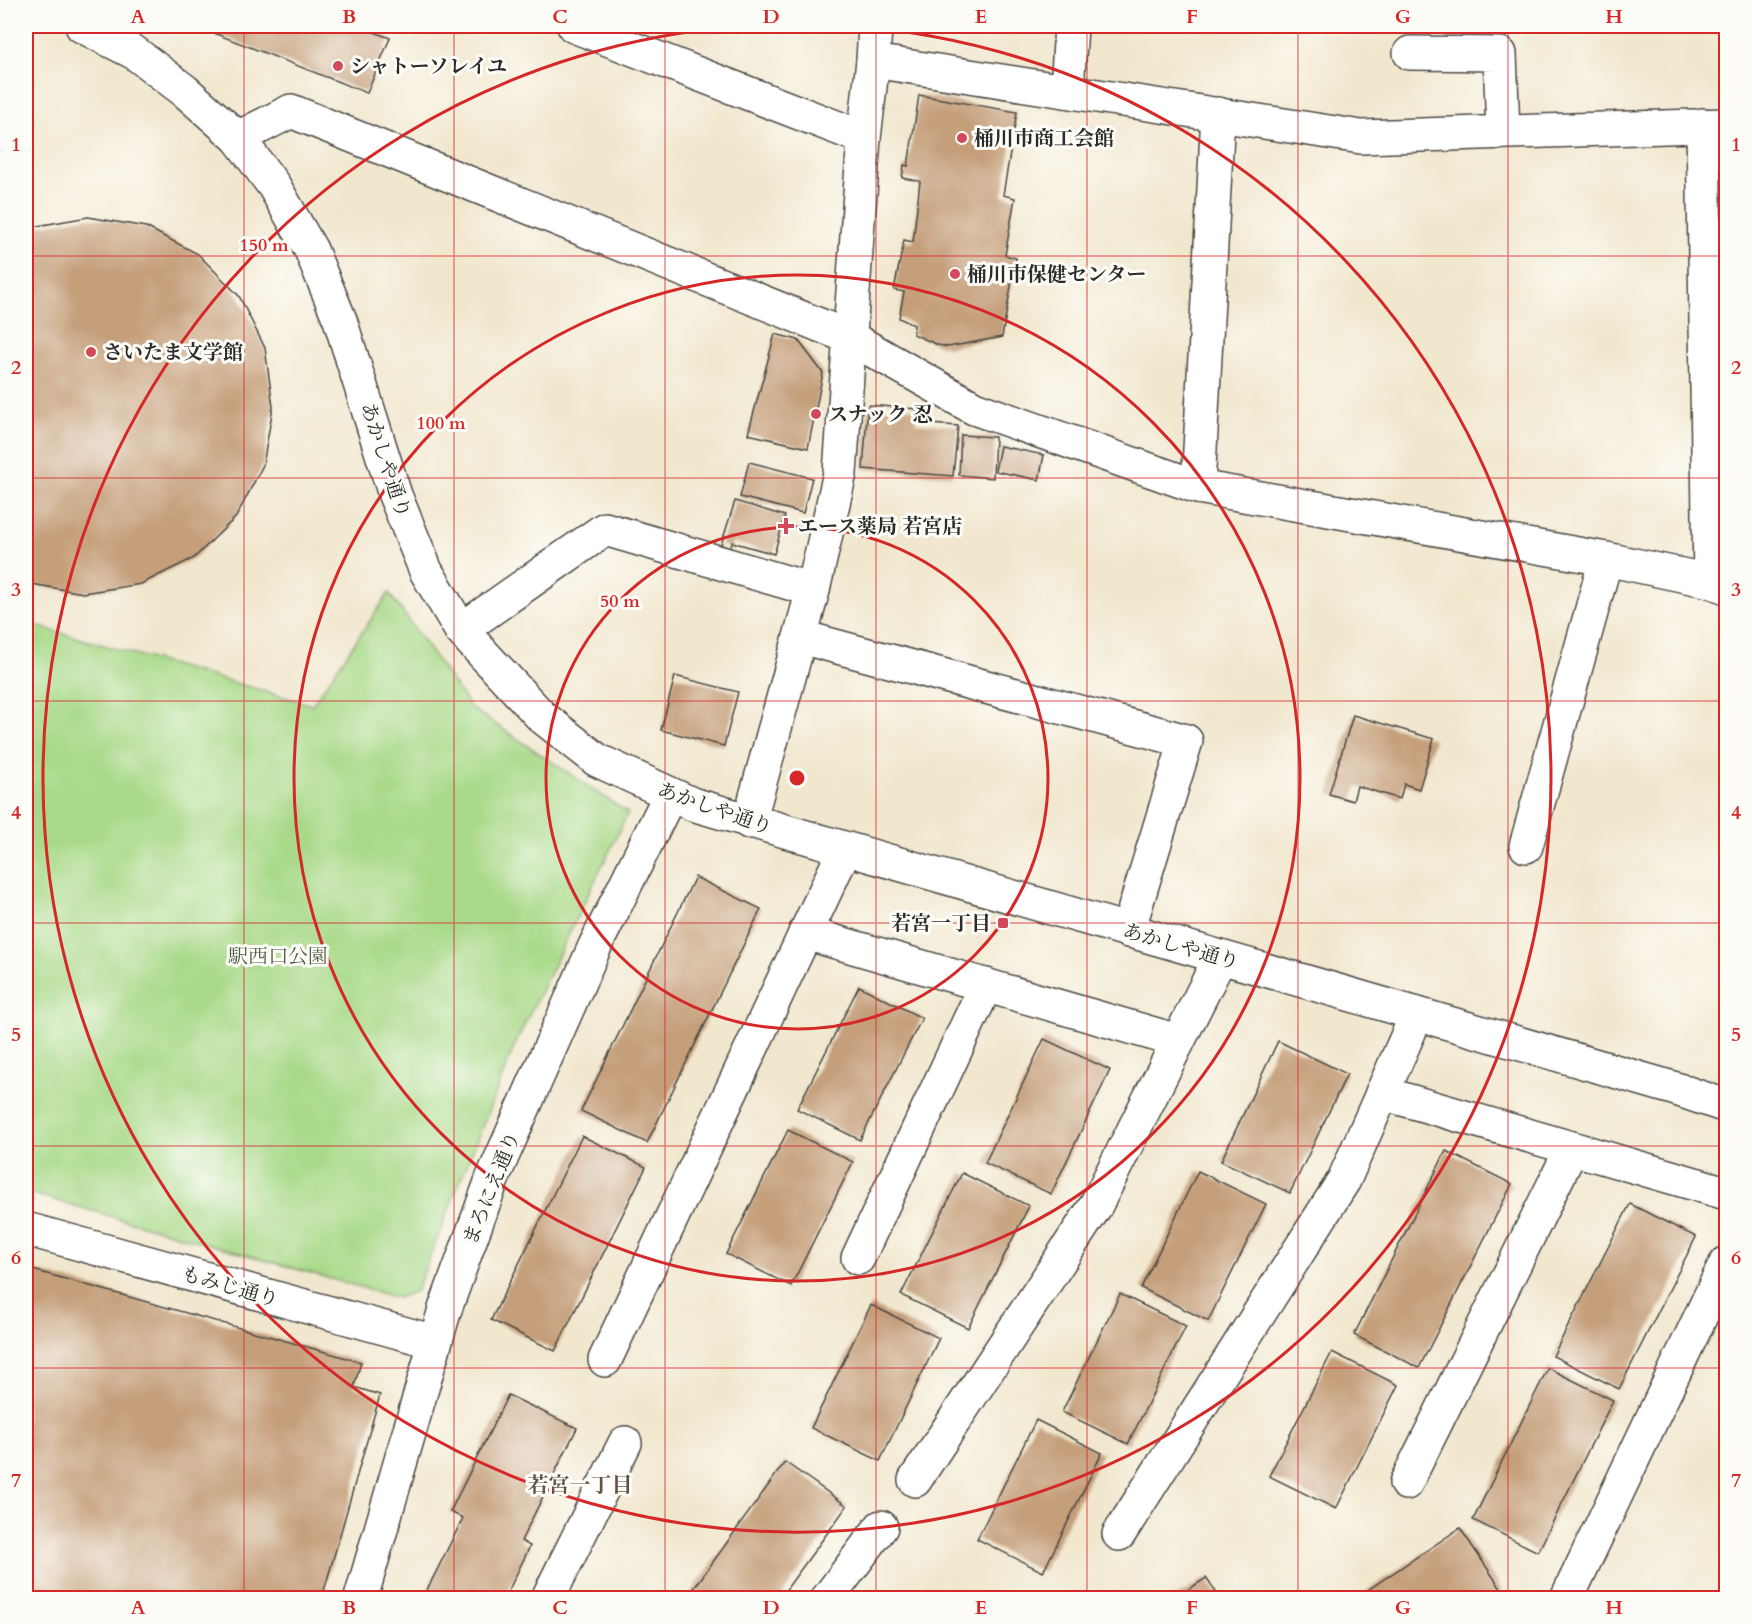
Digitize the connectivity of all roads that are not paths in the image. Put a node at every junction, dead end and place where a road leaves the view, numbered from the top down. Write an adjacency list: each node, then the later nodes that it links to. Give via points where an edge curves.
1 (82, 26): 11 (street, あかしや通り, via 135,53 185,90)
2 (574, 26): 12 (street)
3 (875, 26): 6 (street)
4 (1071, 26): 7 (street)
5 (1410, 53): 10 (street, via 1500,54)
6 (873, 61): 7 (street); 12 (street)
7 (1067, 91): 8 (street)
8 (1218, 114): 10 (street, via 1361,137); 14 (street)
9 (1715, 125): 10 (street); 16 (street)
10 (1503, 132)
11 (238, 138): 13 (street, via 291,111); 18 (street, あかしや通り, via 274,186 311,250 340,321 395,495 426,571)
12 (864, 138): 13 (street)
13 (849, 337): 14 (street, via 974,408); 17 (street, via 840,473)
14 (1198, 487): 15 (street)
15 (1606, 559): 16 (street); 22 (street)
16 (1718, 584)
17 (813, 590): 18 (street, via 605,529); 19 (street)
18 (461, 630): 20 (street, あかしや通り, via 540,717 597,760)
19 (801, 637): 21 (street); 24 (street, via 1186,741)
20 (670, 795): 21 (street, あかしや通り); 37 (street, まろにえ通り, via 595,946 493,1177)
21 (750, 822): 23 (street, あかしや通り)
22 (1526, 846)
23 (844, 849): 24 (street, あかしや通り); 25 (street)
24 (1128, 931): 26 (street, あかしや通り)
25 (805, 933): 27 (street); 38 (street)
26 (1220, 958): 28 (street, あかしや通り); 29 (street)
27 (986, 985): 29 (street); 35 (street)
28 (1417, 1014): 30 (street); 31 (street, あかしや通り)
29 (1178, 1041): 40 (street, via 1095,1207)
30 (1382, 1093): 32 (street); 43 (street, via 1344,1180)
31 (1726, 1106)
32 (1572, 1148): 33 (street); 41 (street)
33 (1726, 1193)
34 (26, 1229): 37 (street, もみじ通り)
35 (858, 1258)
36 (1726, 1263): 47 (street)
37 (435, 1342): 45 (street, まろにえ通り)
38 (605, 1360)
39 (626, 1443): 44 (street)
40 (915, 1480)
41 (1406, 1483)
42 (881, 1527): 46 (street)
43 (1119, 1534)
44 (552, 1597)
45 (361, 1599)
46 (828, 1599)
47 (1567, 1599)

